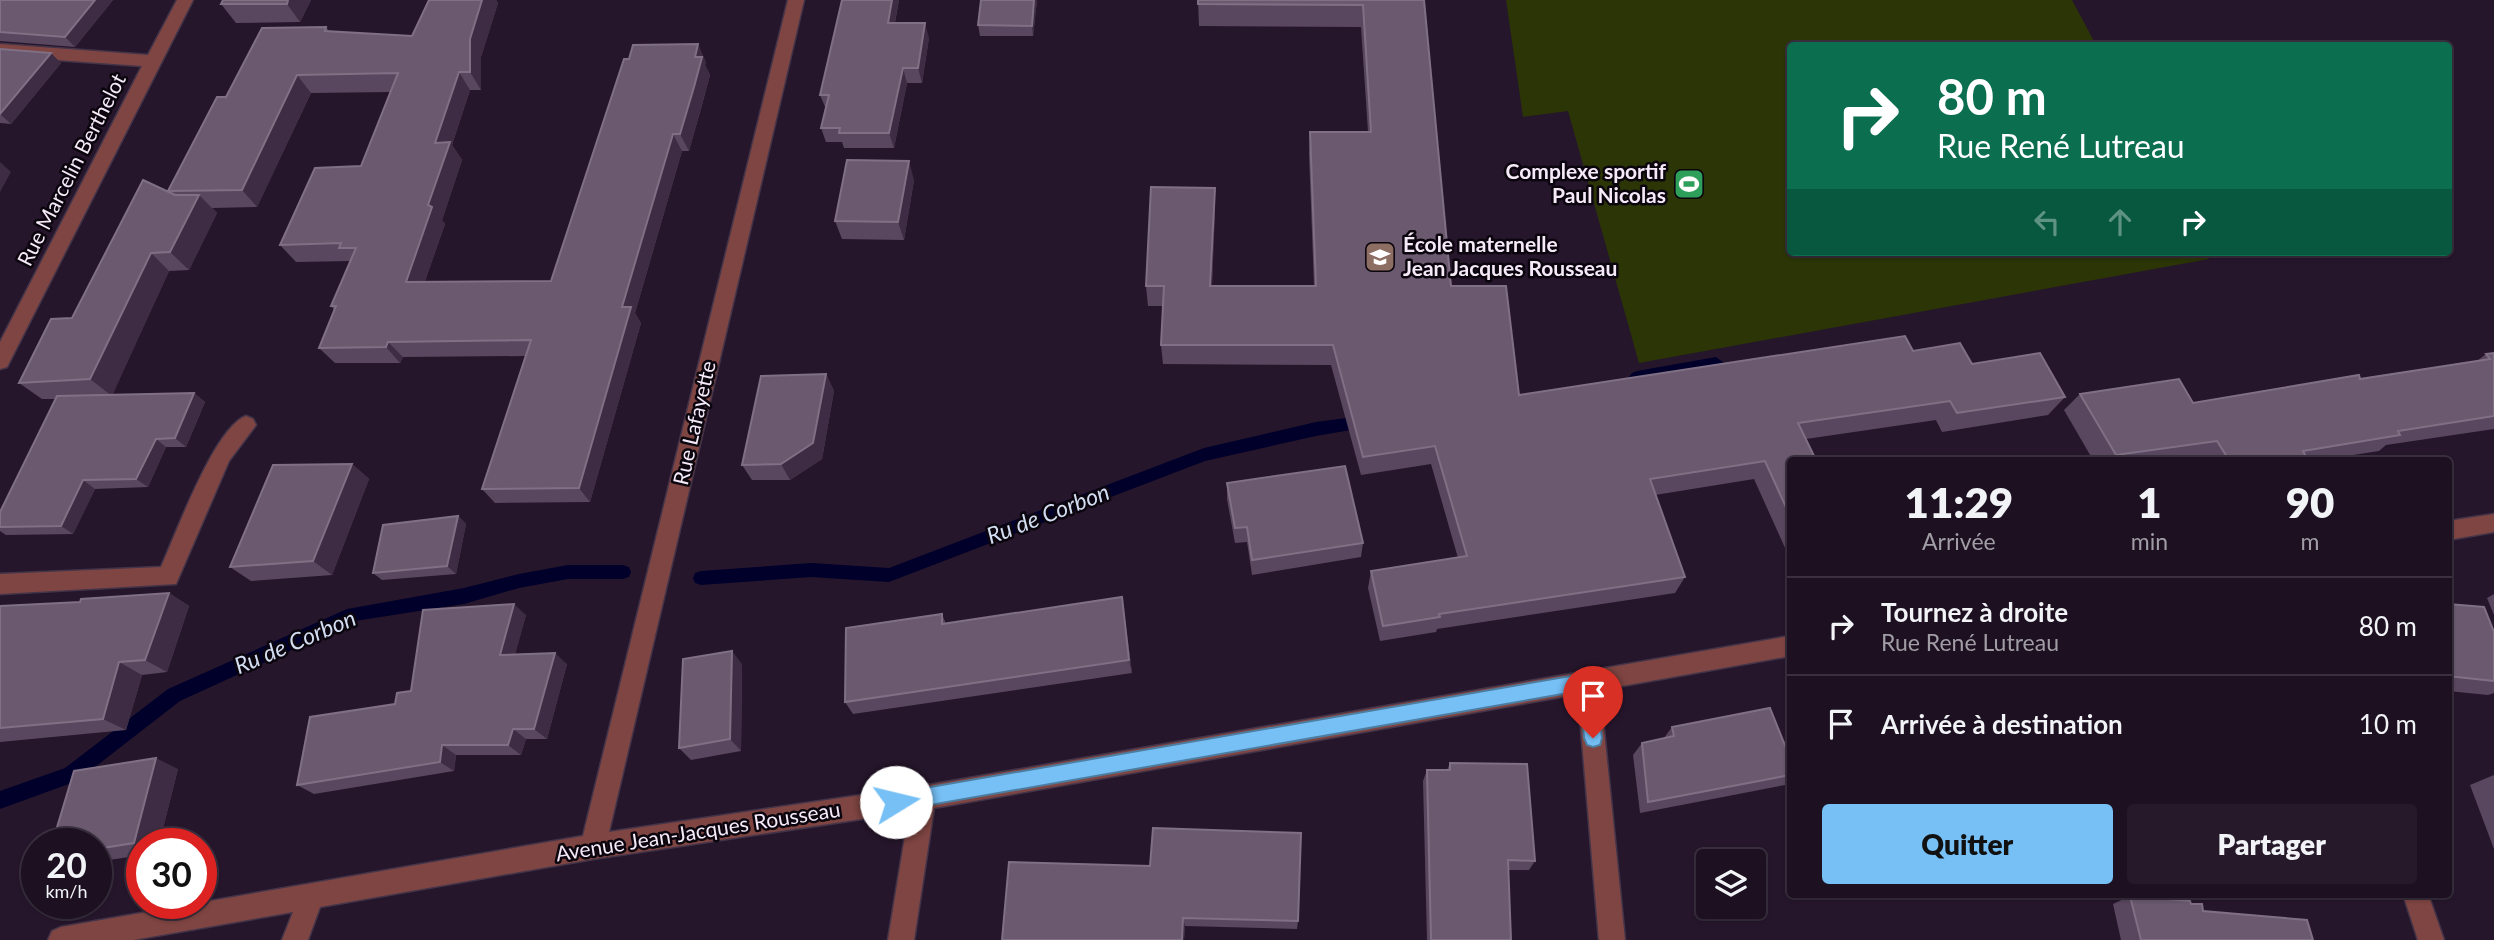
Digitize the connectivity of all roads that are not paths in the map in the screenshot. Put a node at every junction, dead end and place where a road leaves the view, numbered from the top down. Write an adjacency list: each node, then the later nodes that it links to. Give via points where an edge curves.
1 (185, 0): 4 (street, Rue Marcelin Berthelot)
2 (796, 0): 13 (street, Rue Lafayette)
3 (0, 50): 4 (street)
4 (153, 61): 5 (street, Rue Marcelin Berthelot)
5 (0, 360)
6 (246, 425): 9 (street, via 221,456 169,577)
7 (2494, 523): 8 (street)
8 (2452, 530)
9 (0, 584)
10 (1787, 647): 11 (street, Avenue Jean-Jacques Rousseau)
11 (1588, 682): 12 (street, Avenue Jean-Jacques Rousseau); 19 (street)
12 (923, 798): 13 (street, Avenue Jean-Jacques Rousseau); 18 (street)
13 (593, 847): 14 (street, Avenue Jean-Jacques Rousseau)
14 (311, 897): 16 (street, Avenue Jean-Jacques Rousseau); 17 (street)
15 (2416, 898): 20 (street)
16 (61, 940)
17 (295, 940)
18 (901, 940)
19 (1612, 940)
20 (2431, 940)

